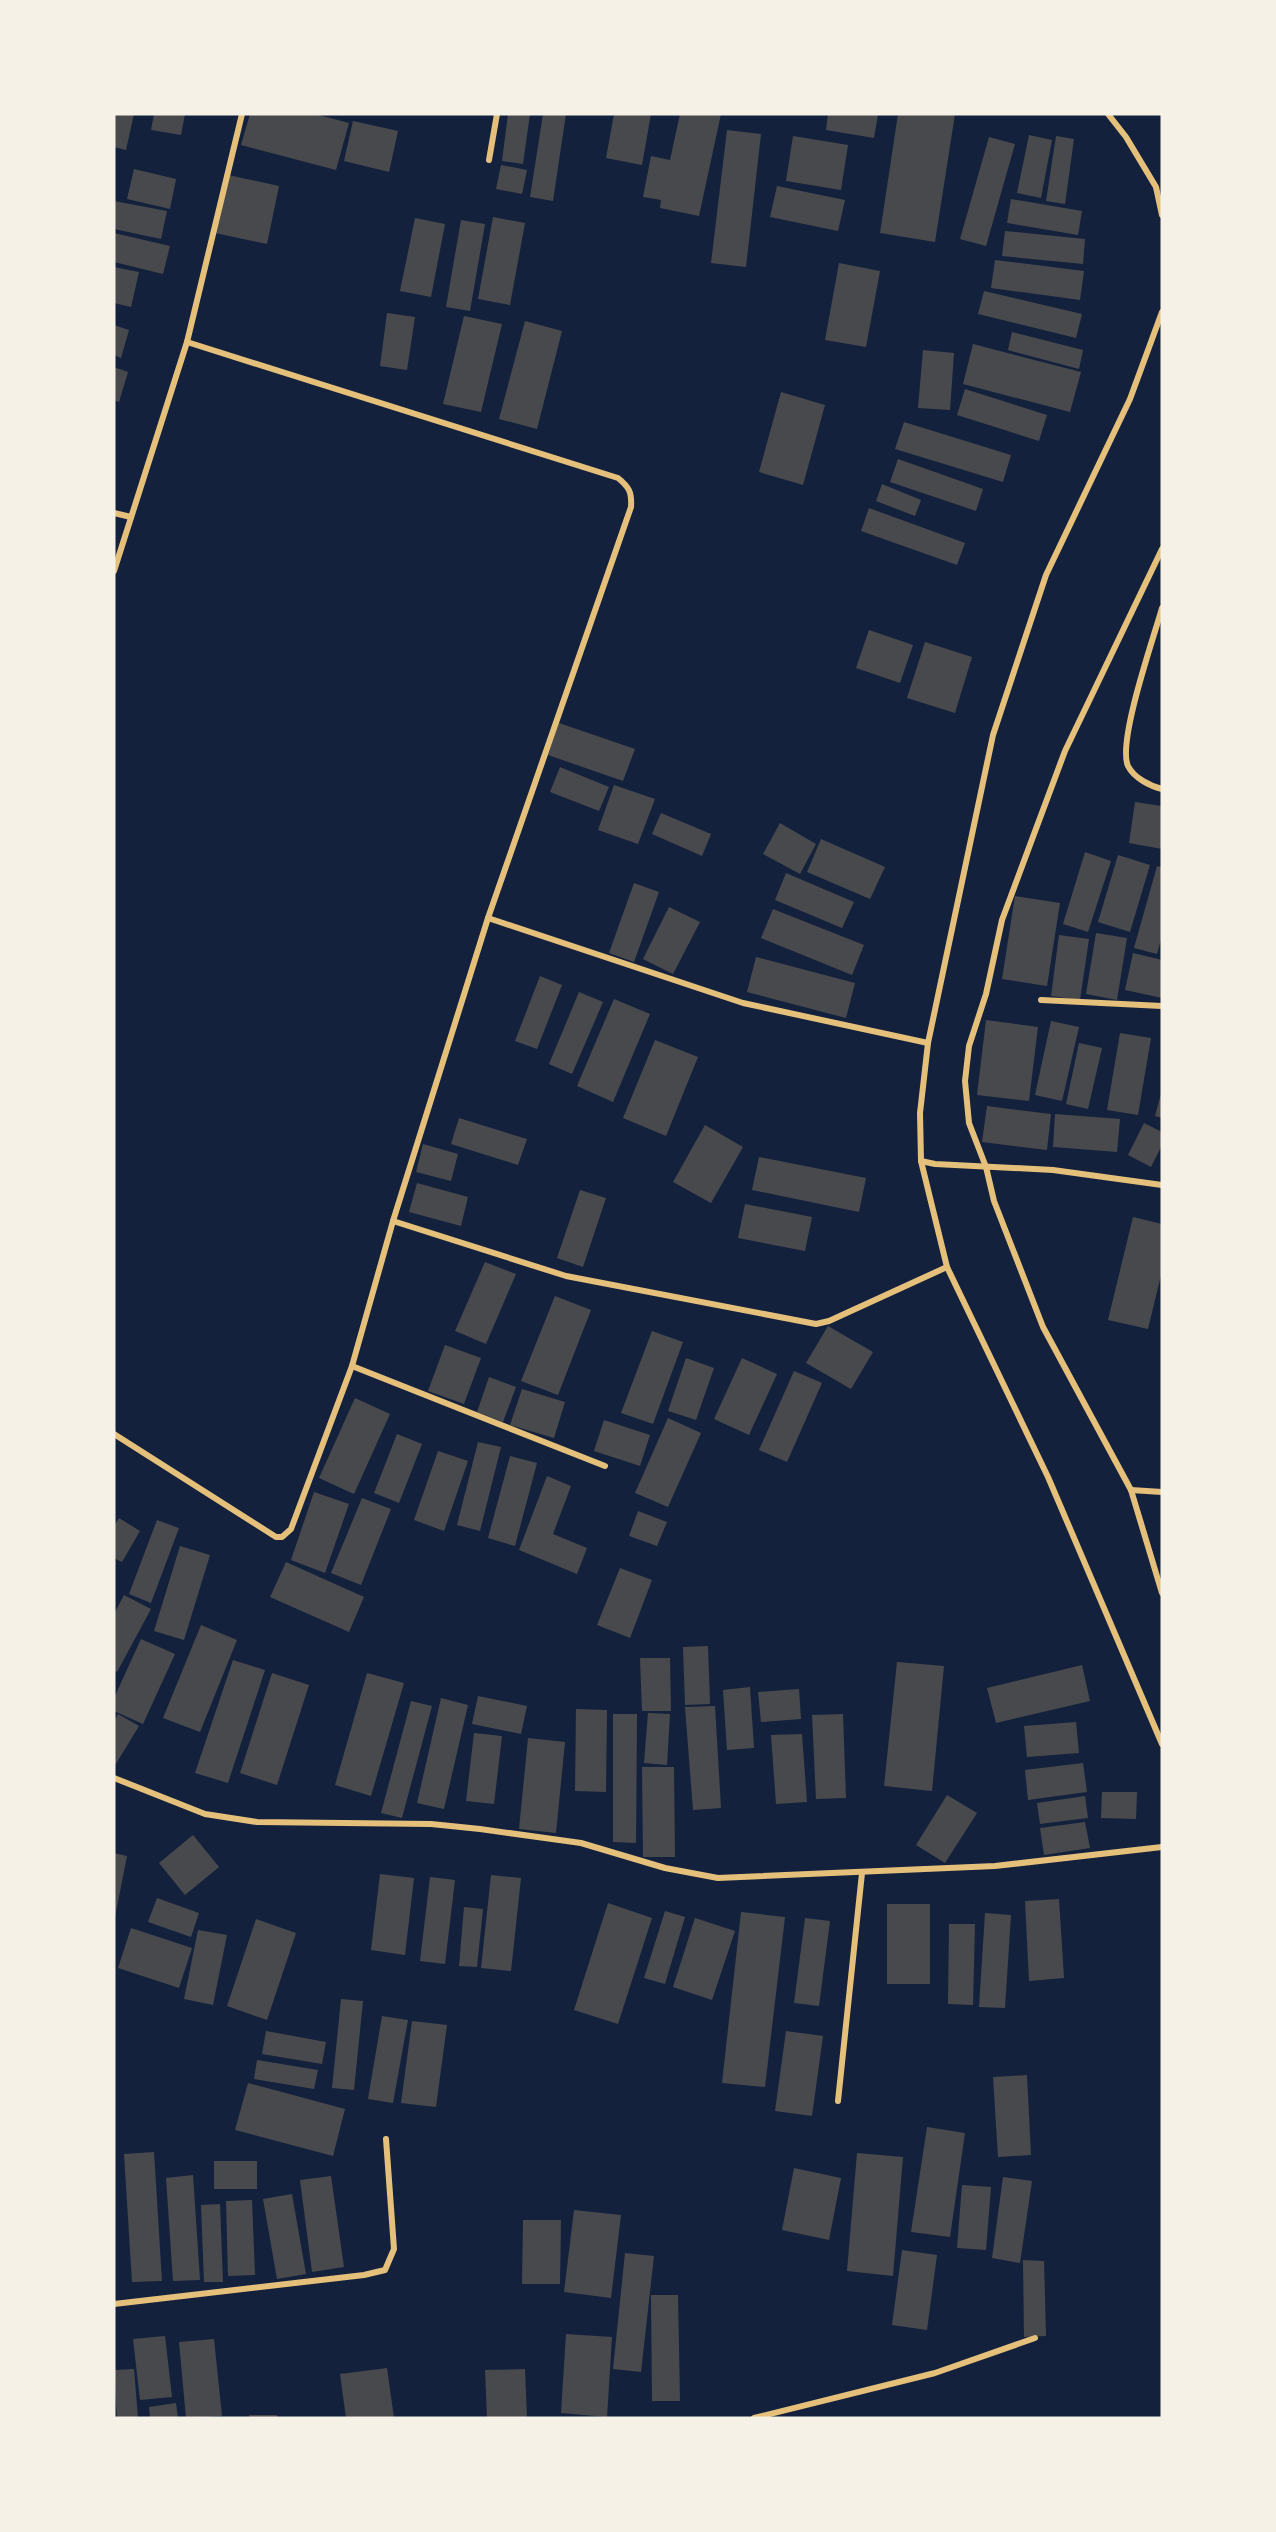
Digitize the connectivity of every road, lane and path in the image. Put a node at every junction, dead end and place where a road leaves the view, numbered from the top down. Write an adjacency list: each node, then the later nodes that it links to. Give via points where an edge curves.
1 (242, 114): 7 (street)
2 (497, 114): 4 (street)
3 (1108, 114): 5 (street, via 1156,187)
4 (489, 160)
5 (1162, 215)
6 (1162, 312): 17 (street, via 1130,399 1046,575 993,735)
7 (187, 342): 9 (street); 14 (street, via 618,478 629,487 631,507)
8 (114, 513): 9 (street)
9 (131, 517): 11 (street)
10 (1162, 549): 19 (street, via 1065,751 1002,920 986,994 969,1046 965,1081 969,1123)
11 (114, 571)
12 (1162, 608): 13 (street, via 1128,729 1127,765 1138,778)
13 (1162, 789)
14 (488, 918): 17 (street, via 742,1003); 21 (street)
15 (1041, 999): 16 (street)
16 (1162, 1006)
17 (928, 1042): 18 (street, via 920,1113)
18 (921, 1161): 19 (street); 22 (street)
19 (986, 1167): 20 (street, via 1053,1170); 26 (street, via 994,1201 1042,1327)
20 (1162, 1185)
21 (393, 1221): 22 (street, via 566,1276 816,1324); 23 (street)
22 (947, 1267): 29 (street, via 1048,1477)
23 (352, 1366): 24 (street, via 291,1529 282,1537 276,1537); 25 (street)
24 (114, 1434)
25 (605, 1466)
26 (1131, 1490): 27 (street); 28 (street)
27 (1162, 1492)
28 (1162, 1593)
29 (1162, 1744)
30 (114, 1778): 32 (street, via 205,1814 257,1822 431,1824 480,1829 581,1843 664,1868 718,1878)
31 (1162, 1847): 32 (street, via 995,1866)
32 (862, 1873): 33 (street)
33 (838, 2101)
34 (386, 2139): 35 (street, via 394,2250 385,2270)
35 (114, 2304)
36 (1035, 2337): 37 (street, via 934,2373)
37 (754, 2418)

